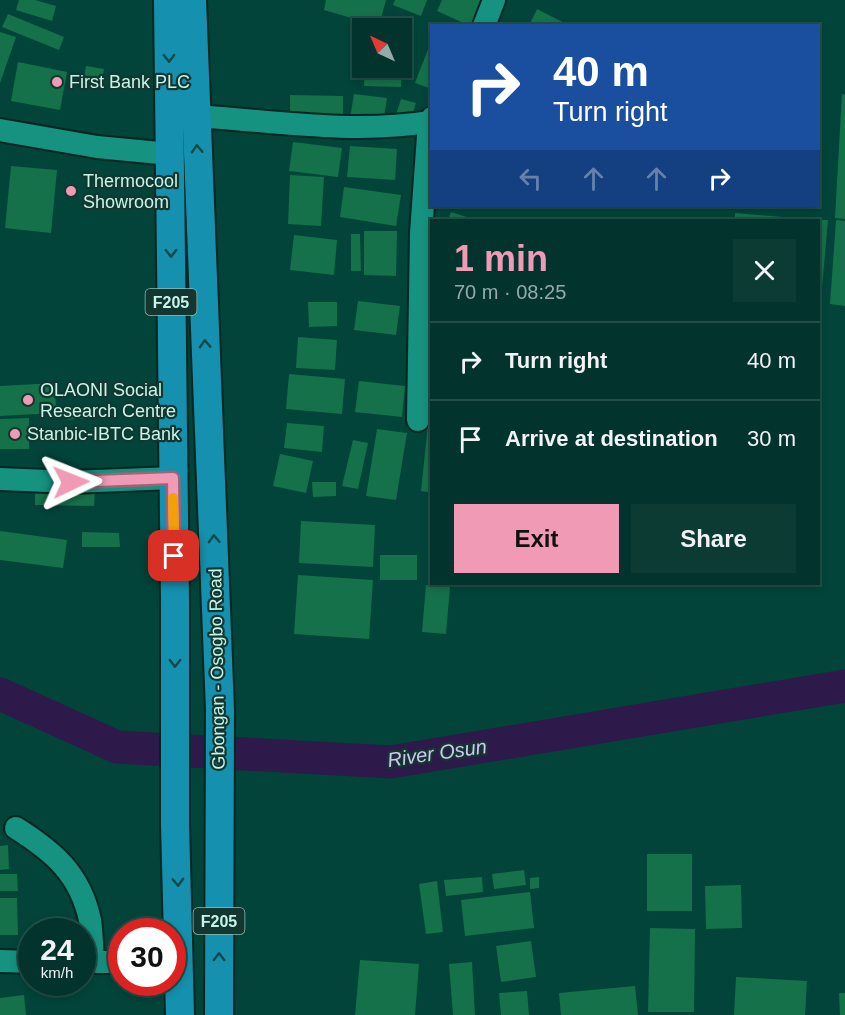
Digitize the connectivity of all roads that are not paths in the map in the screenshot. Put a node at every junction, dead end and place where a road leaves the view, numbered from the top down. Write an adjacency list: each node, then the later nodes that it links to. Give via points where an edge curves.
1 (168, 0): 8 (main road, F205, one-way to 8)
2 (192, 0): 5 (main road, Gbongan - Osogbo Road / F205)
3 (494, 0): 4 (street)
4 (485, 24)
5 (196, 116): 6 (street, via 359,127); 19 (main road, Gbongan - Osogbo Road / F205, one-way to 5, via 220,710)
6 (430, 120): 9 (street, via 421,233)
7 (0, 130): 8 (street, via 97,147)
8 (170, 154): 10 (main road, F205, one-way to 10)
9 (418, 420)
10 (173, 478): 11 (street, via 71,482); 14 (main road, F205, one-way to 14)
11 (0, 479)
12 (16, 828): 13 (street, via 62,864 78,884)
13 (89, 918)
14 (176, 918)
15 (0, 962): 16 (street)
16 (18, 962)
17 (179, 996): 18 (main road, F205)
18 (180, 1015)
19 (219, 1015)

